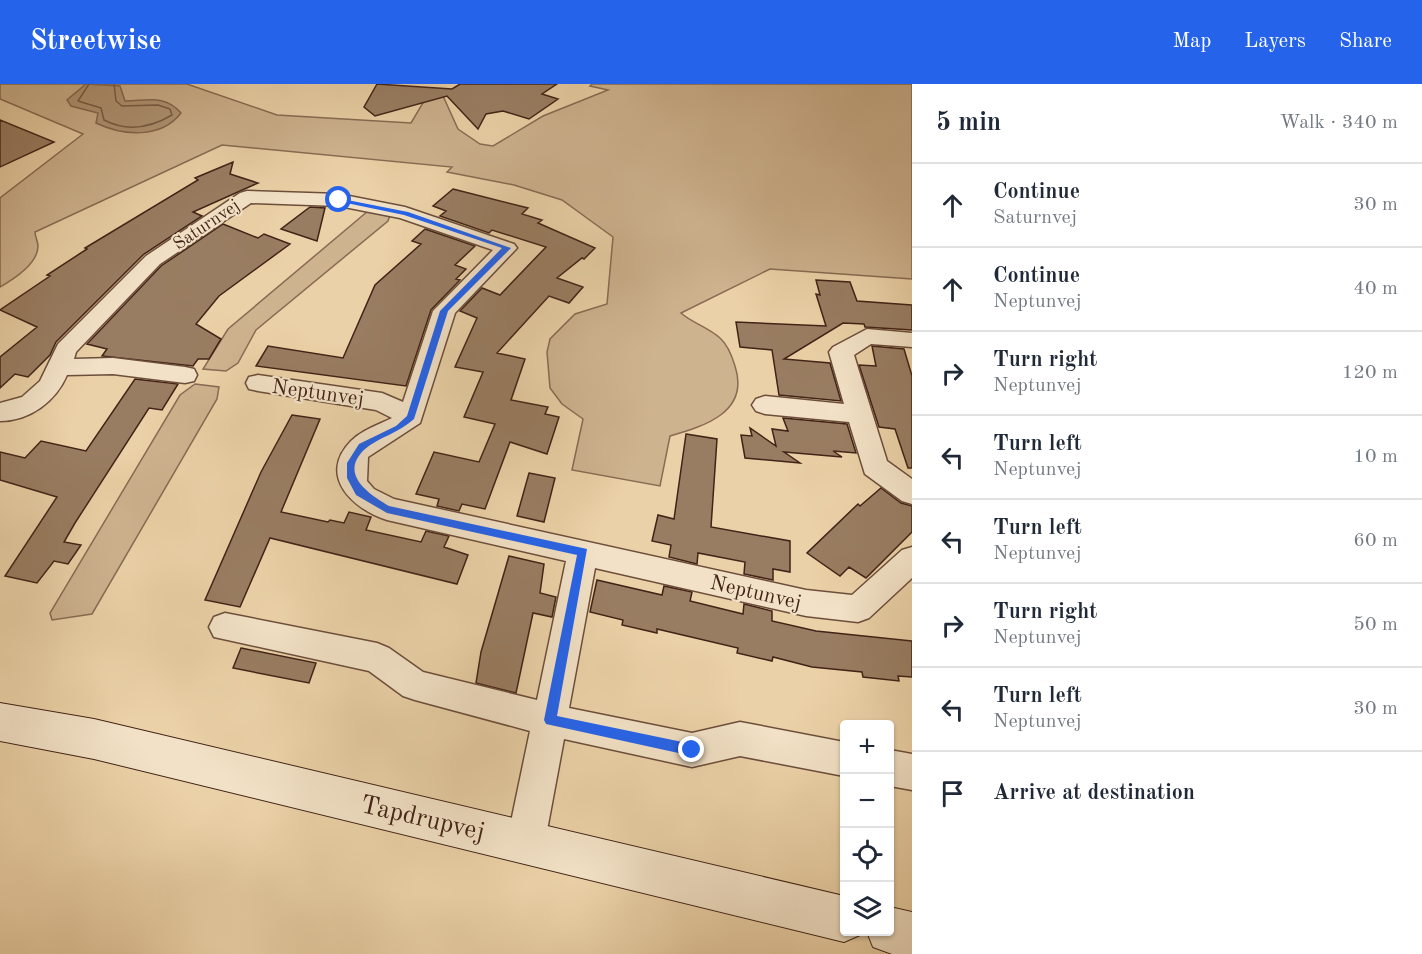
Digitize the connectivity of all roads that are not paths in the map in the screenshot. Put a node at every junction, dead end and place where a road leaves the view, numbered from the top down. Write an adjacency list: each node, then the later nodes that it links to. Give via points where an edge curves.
1 (912, 340): 7 (street, via 867,336 841,352)
2 (57, 367): 3 (street, via 113,366); 6 (street, Saturnvej, via 50,386 31,403); 8 (street, Saturnvej, via 66,349 153,260 247,197 339,200 405,213 507,248 444,311)
3 (185, 375)
4 (258, 383): 8 (street, Neptunvej, via 382,402)
5 (765, 405): 7 (street)
6 (0, 412)
7 (860, 414): 9 (street, via 875,467)
8 (411, 417): 10 (street, Neptunvej, via 399,428 362,446 352,463 352,478 359,493 387,509)
9 (912, 493)
10 (583, 552): 11 (street, Neptunvej, via 806,603 858,609); 13 (street)
11 (912, 559)
12 (225, 627): 13 (street, via 377,657 415,685)
13 (550, 720): 15 (street, via 692,750 740,739); 18 (street)
14 (0, 722): 18 (street, Tapdrupvej, via 94,739)
15 (840, 758)
16 (894, 769): 17 (street)
17 (912, 772)
18 (526, 841): 19 (street, Tapdrupvej)
19 (840, 918)
20 (894, 931): 21 (street)
21 (912, 936)

